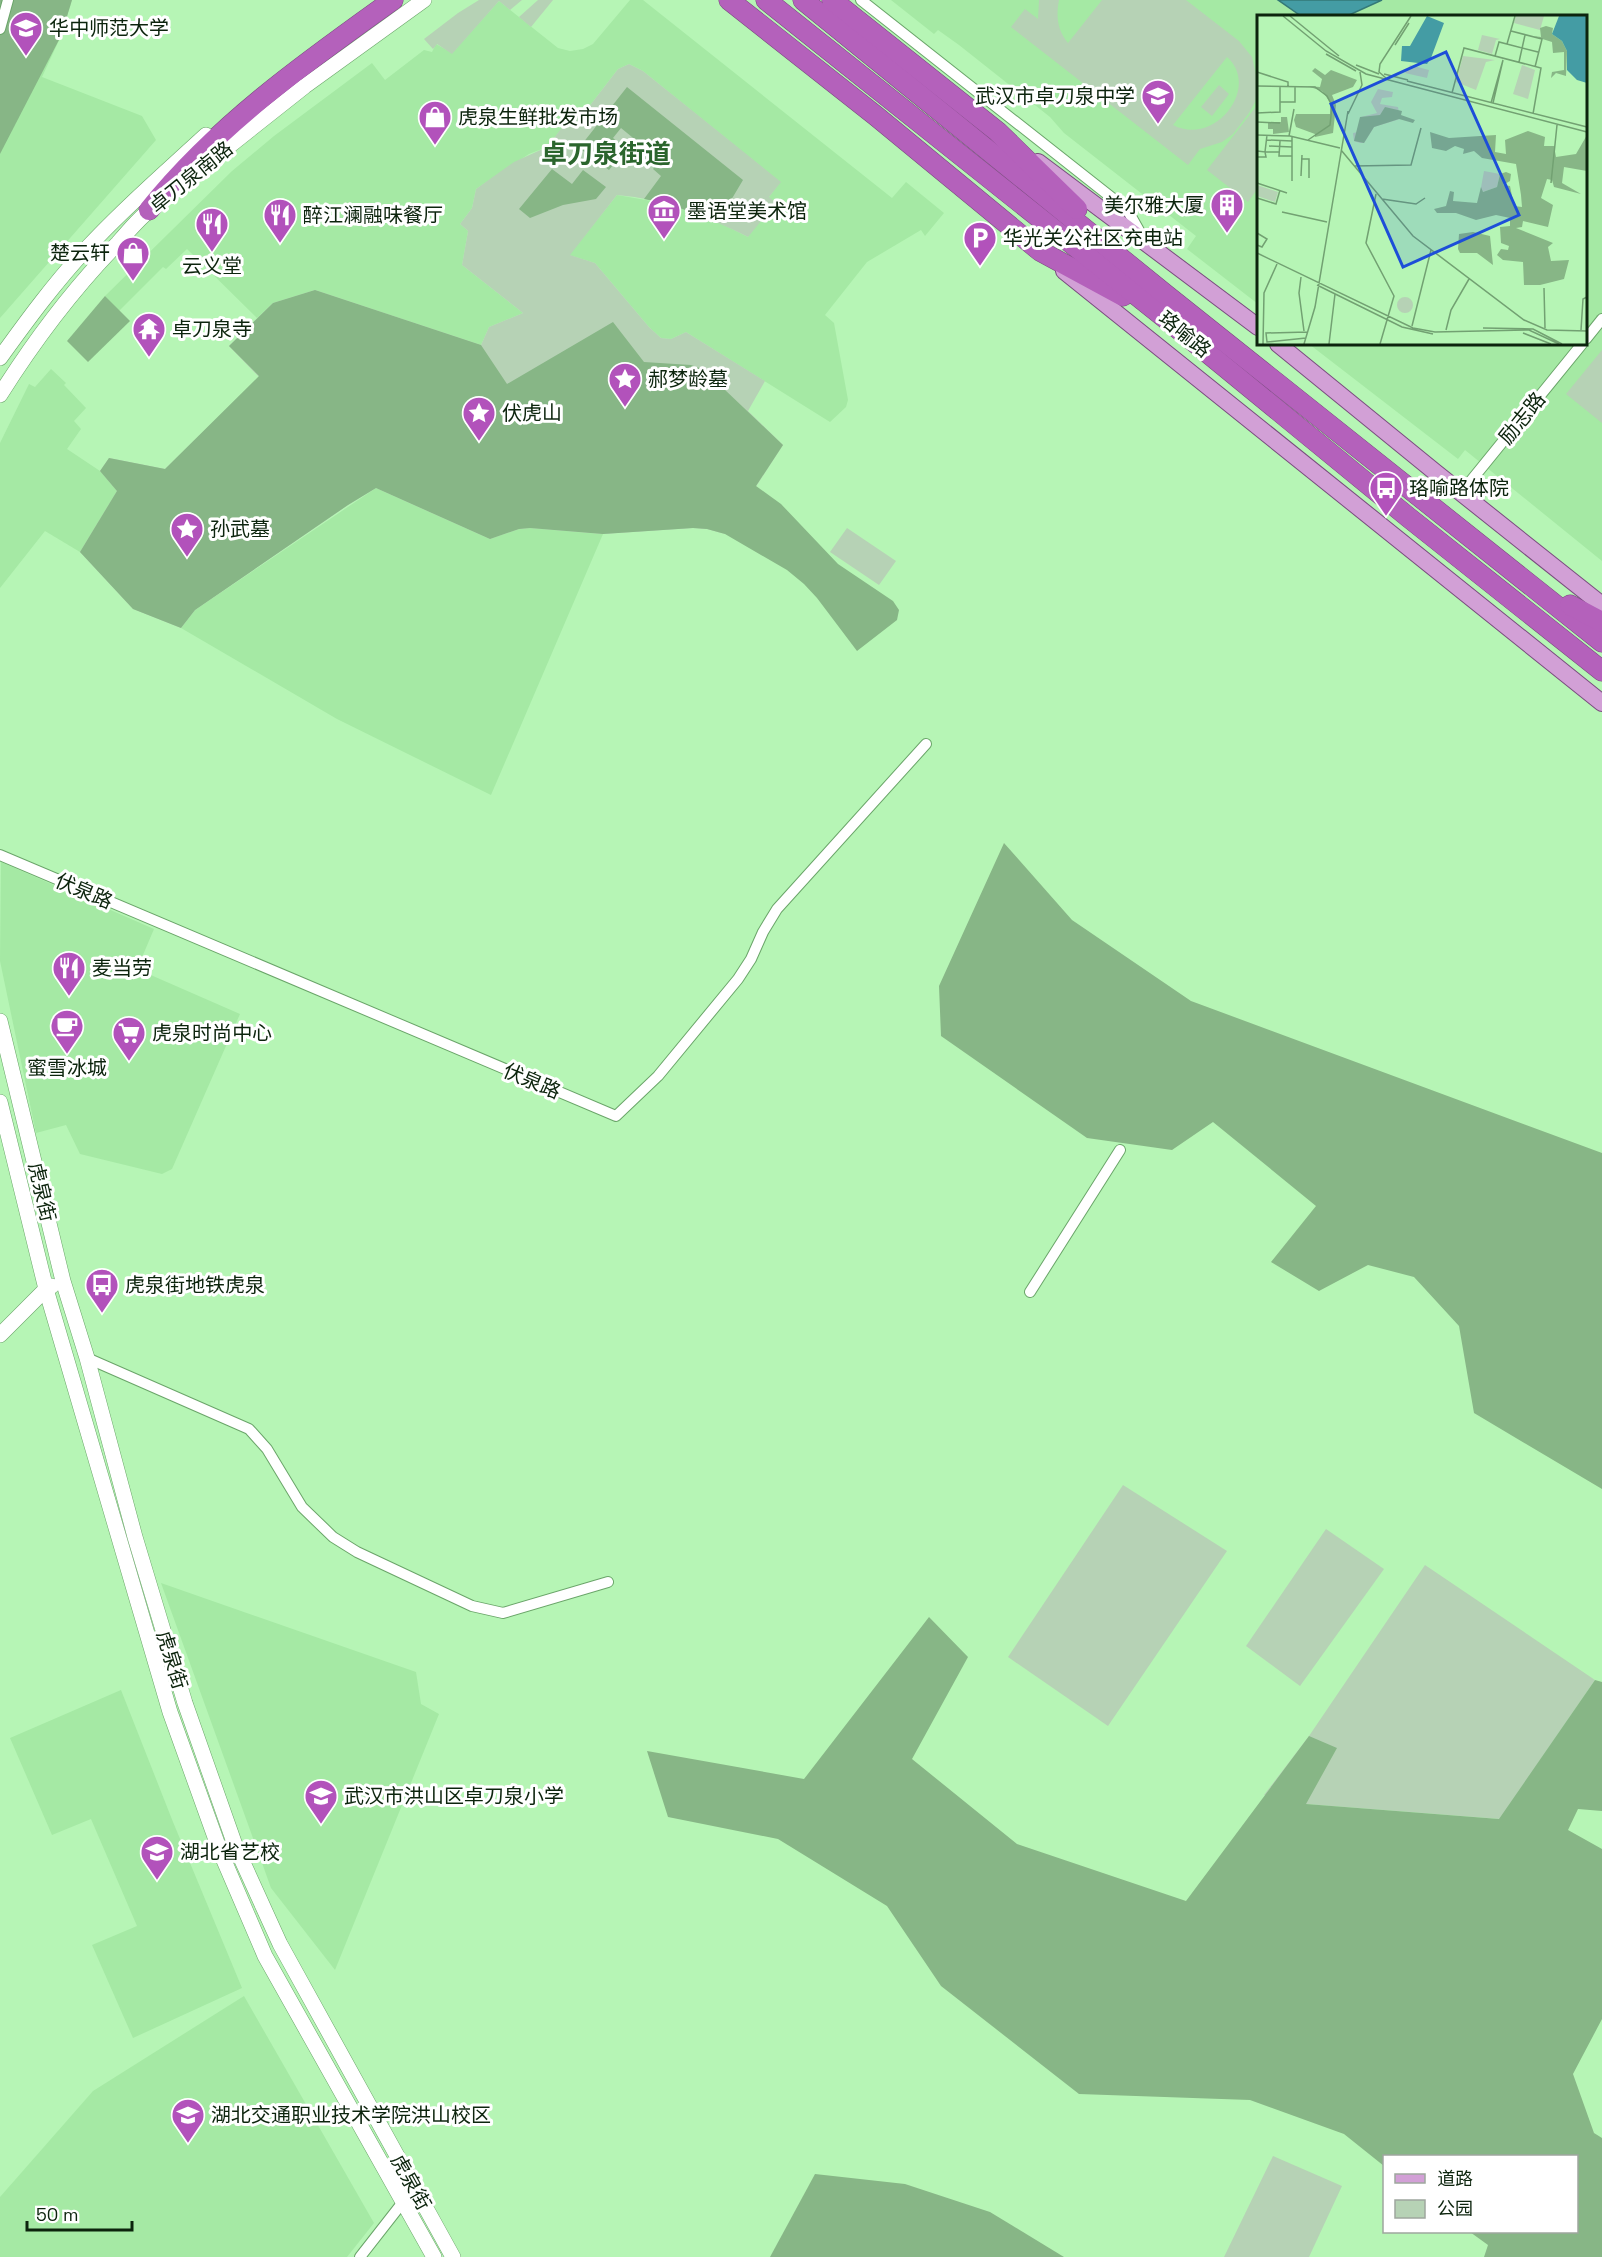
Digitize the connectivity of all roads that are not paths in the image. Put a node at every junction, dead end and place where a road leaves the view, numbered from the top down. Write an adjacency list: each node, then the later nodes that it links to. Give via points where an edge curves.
1 (8, 0): 11 (street)
2 (379, 0): 24 (main road, 卓刀泉南路, via 258,89 132,203 58,280)
3 (393, 0): 14 (highway, via 284,81 220,136 172,181)
4 (424, 0): 14 (main road, 卓刀泉南路, via 305,86)
5 (729, 0): 16 (highway)
6 (766, 0): 12 (highway, 珞喻路)
7 (780, 0): 12 (highway)
8 (803, 0): 17 (highway, 珞喻路)
9 (832, 0): 13 (highway)
10 (861, 0): 15 (street, via 1121,205)
11 (0, 29)
12 (807, 33): 18 (highway, 珞喻路)
13 (998, 132): 15 (main road); 17 (highway)
14 (149, 210): 25 (main road, 卓刀泉南路, via 67,301)
15 (1145, 242): 20 (main road)
16 (1040, 251): 18 (highway); 32 (main road)
17 (1165, 294): 27 (highway, 珞喻路)
18 (1166, 318): 31 (highway, 珞喻路)
19 (1602, 319): 21 (street)
20 (1257, 326)
21 (1587, 338)
22 (1279, 345): 26 (main road)
23 (1581, 345): 26 (street, 励志路)
24 (0, 358)
25 (0, 395)
26 (1461, 493): 28 (main road)
27 (1525, 581): 29 (highway); 30 (highway, 珞喻路)
28 (1602, 605)
29 (1602, 622)
30 (1602, 642)
31 (1602, 670)
32 (1602, 703)
33 (926, 744): 34 (street, 伏泉路, via 777,909 738,979 658,1076 616,1116)
34 (0, 855)
35 (0, 1021): 38 (main road, 虎泉街)
36 (0, 1102): 39 (main road, 虎泉街)
37 (1120, 1150): 40 (street)
38 (63, 1281): 39 (main road); 42 (main road, 虎泉街)
39 (46, 1289): 41 (main road); 44 (main road, 虎泉街, via 170,1712 220,1851 265,1956)
40 (1030, 1292)
41 (0, 1335)
42 (87, 1358): 43 (street, via 249,1430 267,1449 302,1507 333,1537 472,1606 503,1613); 47 (main road, 虎泉街, via 185,1703 235,1845 280,1944)
43 (608, 1582)
44 (403, 2202): 45 (street); 46 (main road, 虎泉街)
45 (360, 2257)
46 (434, 2257)
47 (453, 2257)

